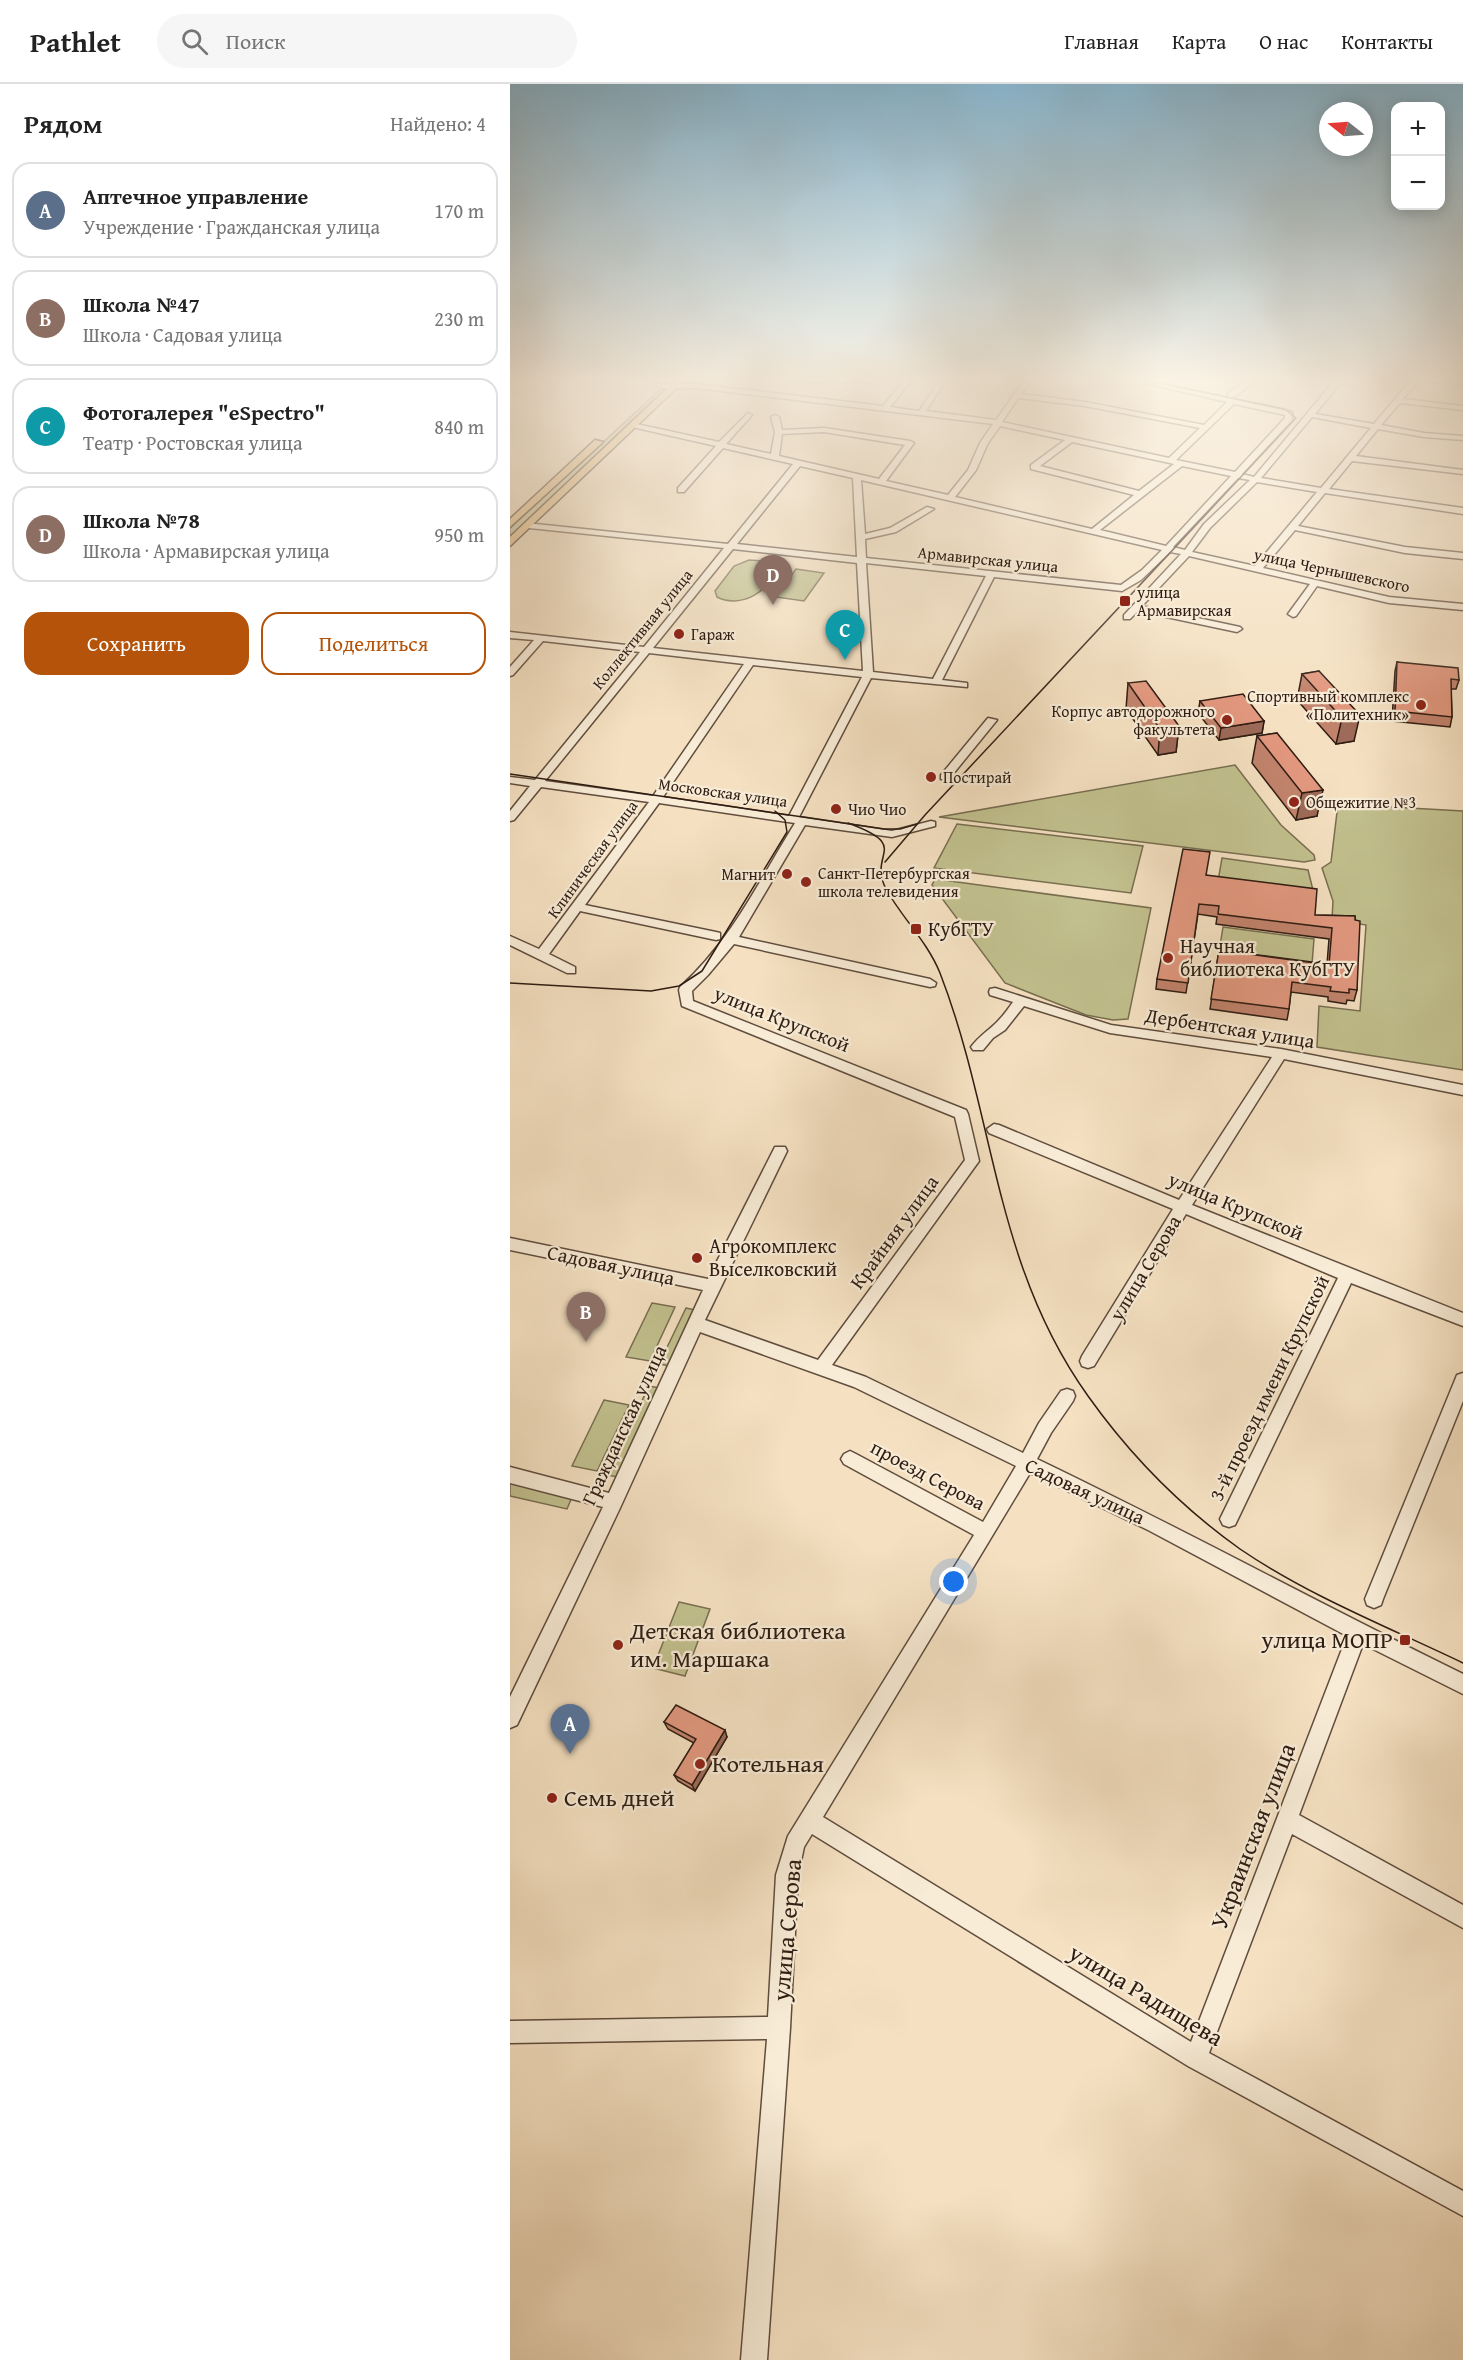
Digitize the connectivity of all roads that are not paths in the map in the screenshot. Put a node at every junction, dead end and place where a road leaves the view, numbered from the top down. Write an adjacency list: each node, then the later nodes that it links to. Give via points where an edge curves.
1 (551, 486): 20 (main road)
2 (570, 486): 21 (main road)
3 (684, 486): 14 (street)
4 (779, 486): 26 (street, Коллективная улица)
5 (858, 486): 24 (street)
6 (906, 486): 17 (street, улица Чернышевского)
7 (959, 486): 17 (street)
8 (1109, 486): 16 (street)
9 (1150, 486): 16 (street)
10 (1227, 486): 27 (street)
11 (1248, 486): 28 (street, via 1207,526)
12 (1292, 486): 15 (street)
13 (1325, 486): 15 (street)
14 (681, 490)
15 (1320, 492): 19 (street); 22 (street)
16 (1140, 494): 23 (street)
17 (951, 496): 23 (street, улица Чернышевского)
18 (930, 509): 24 (street, via 893,530)
19 (1463, 511)
20 (510, 524)
21 (529, 525): 25 (main road); 26 (street, Армавирская улица)
22 (1291, 527): 29 (street, via 1405,550); 31 (street)
23 (1093, 532): 27 (street, улица Чернышевского)
24 (862, 537): 30 (street)
25 (510, 543)
26 (731, 546): 30 (street, Армавирская улица); 41 (street, Коллективная улица)
27 (1167, 549): 28 (street, улица Чернышевского); 32 (street, Армавирская улица, via 1132,584 1122,588)
28 (1187, 554): 31 (street, улица Чернышевского); 34 (street)
29 (1463, 556)
30 (862, 561): 32 (street, Армавирская улица); 44 (street)
31 (1257, 570): 33 (street, улица Чернышевского)
32 (992, 573): 45 (street)
33 (1315, 583): 35 (street, улица Чернышевского, via 1389,600); 36 (street)
34 (1136, 608): 37 (street); 38 (street)
35 (1463, 608)
36 (1293, 614)
37 (1127, 617)
38 (1237, 629)
39 (510, 635): 40 (street)
40 (540, 639): 41 (street); 43 (street)
41 (646, 650): 42 (street); 50 (street, Коллективная улица)
42 (750, 662): 44 (street); 51 (street, Клиническая улица)
43 (510, 673)
44 (868, 675): 45 (street); 53 (street)
45 (936, 682): 46 (street)
46 (963, 685)
47 (992, 720): 48 (street)
48 (945, 777)
49 (510, 780): 50 (street, Московская улица)
50 (537, 784): 51 (street, Московская улица); 52 (street, Коллективная улица)
51 (656, 800): 53 (street, Московская улица); 55 (street, Клиническая улица)
52 (510, 818)
53 (798, 819): 54 (street, Московская улица, via 883,833); 57 (street)
54 (931, 824)
55 (579, 907): 56 (street); 59 (street, Клиническая улица)
56 (716, 936)
57 (731, 939): 61 (street); 67 (street, улица Крупской, via 704,974 685,990 687,1003)
58 (510, 940): 59 (street)
59 (541, 956): 60 (street)
60 (571, 970)
61 (930, 983)
62 (995, 992): 63 (street, Дербентская улица)
63 (1021, 1001): 64 (street); 65 (street, Дербентская улица, via 1110,1029)
64 (978, 1047)
65 (1281, 1054): 66 (street, Дербентская улица); 70 (street, улица Серова)
66 (1463, 1090)
67 (961, 1114): 77 (street, Крайняя улица, via 972,1161)
68 (994, 1129): 70 (street, улица Крупской)
69 (780, 1151): 73 (street, Гражданская улица)
70 (1183, 1206): 72 (street, улица Крупской); 76 (street, улица Серова)
71 (510, 1244): 73 (street, Садовая улица)
72 (1347, 1275): 74 (street, улица Крупской); 84 (street, 3-й проезд имени Крупской)
73 (712, 1286): 75 (street, Гражданская улица)
74 (1463, 1320)
75 (696, 1324): 77 (street, Садовая улица); 83 (street, Гражданская улица)
76 (1088, 1362)
77 (822, 1367): 81 (street, Садовая улица)
78 (1463, 1380): 86 (street)
79 (1067, 1396): 81 (street, улица Серова)
80 (850, 1459): 85 (street, проезд Серова)
81 (1026, 1464): 85 (street, улица Серова); 87 (street, Садовая улица, via 1154,1524)
82 (510, 1475): 83 (street)
83 (614, 1502): 89 (street, Гражданская улица)
84 (1229, 1520)
85 (985, 1532): 90 (street, улица Серова)
86 (1374, 1599)
87 (1358, 1632): 88 (street, Садовая улица); 91 (street, Украинская улица)
88 (1463, 1684)
89 (510, 1718)
90 (808, 1820): 93 (street, улица Серова, via 795,1843 788,1875); 95 (street, улица Радищева)
91 (1287, 1820): 92 (street); 95 (street, Украинская улица)
92 (1463, 1917)
93 (779, 2028): 94 (street); 97 (street, улица Серова)
94 (510, 2032)
95 (1196, 2058): 96 (street, улица Радищева)
96 (1463, 2204)
97 (754, 2360)

